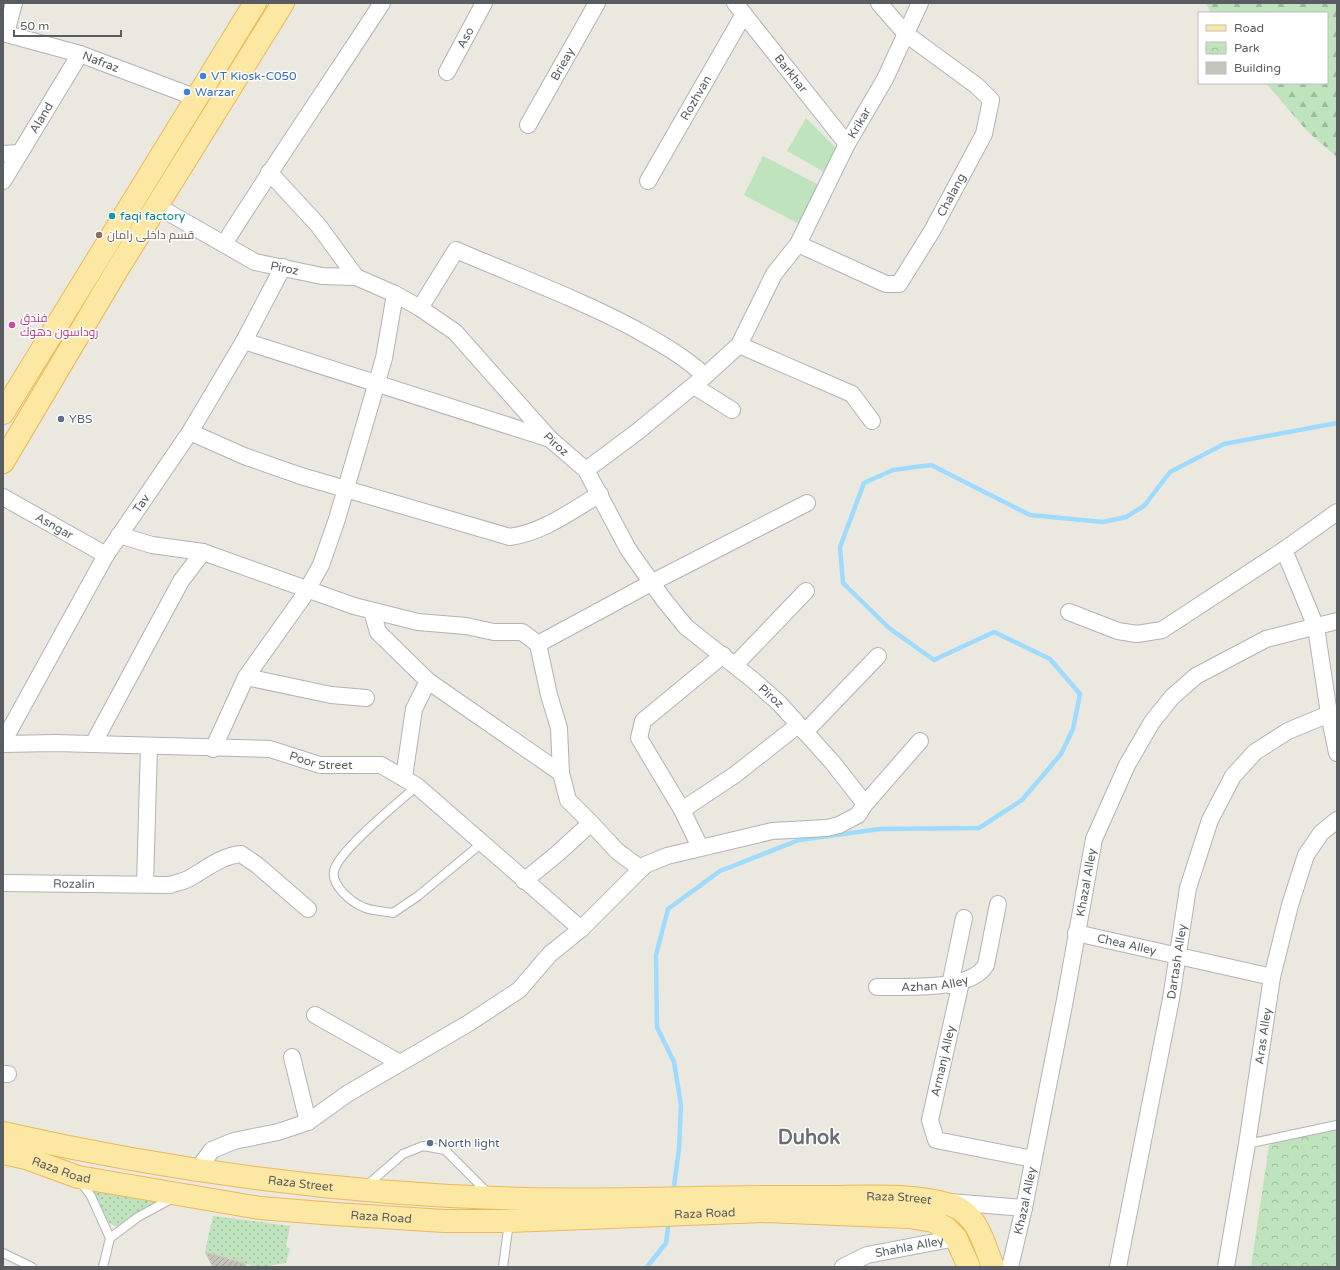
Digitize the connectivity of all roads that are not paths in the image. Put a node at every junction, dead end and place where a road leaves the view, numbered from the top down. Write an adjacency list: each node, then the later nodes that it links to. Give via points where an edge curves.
1 (14, 3): 10 (street)
2 (255, 3): 14 (main road)
3 (283, 3): 22 (main road)
4 (382, 3): 19 (street)
5 (484, 3): 13 (street, Aso)
6 (597, 3): 15 (street, Brieay)
7 (879, 3): 11 (street)
8 (920, 3): 11 (street, Krikar)
9 (739, 9): 16 (street, Barkhar); 21 (street, Rozhvan)
10 (4, 33): 12 (street, Nafraz)
11 (906, 34): 16 (street, Krikar, via 885,79); 24 (street, Chalang, via 977,86 991,100 984,134 932,231 899,284 886,284)
12 (80, 54): 14 (street, Nafraz); 17 (street, Aland)
13 (447, 72)
14 (197, 98): 33 (main road)
15 (528, 125)
16 (847, 144): 24 (street, Krikar)
17 (20, 153): 18 (street); 20 (street, Aland)
18 (3, 154)
19 (269, 172): 23 (street); 26 (street, via 318,225)
20 (3, 181)
21 (648, 182)
22 (157, 206): 23 (street, Piroz); 35 (main road)
23 (224, 244): 25 (street, Piroz, via 255,262)
24 (798, 244): 30 (street, Krikar, via 774,274)
25 (283, 267): 26 (street, Piroz, via 322,276); 29 (street, Tav)
26 (356, 277): 27 (street, Piroz)
27 (395, 294): 28 (street, Piroz); 32 (street, via 384,358)
28 (420, 308): 31 (street, via 456,250 605,313 690,361); 38 (street, Piroz, via 455,332)
29 (244, 341): 32 (street); 37 (street, Tav)
30 (739, 345): 31 (street); 36 (street, via 852,394)
31 (700, 381): 34 (street); 40 (street)
32 (376, 385): 38 (street); 41 (street)
33 (7, 407): 35 (main road)
34 (732, 410)
35 (33, 412): 39 (main road)
36 (872, 421)
37 (190, 432): 41 (street, via 244,456); 46 (street, Tav)
38 (550, 439): 40 (street, Piroz)
39 (3, 462)
40 (586, 470): 42 (street, Piroz)
41 (345, 490): 42 (street, via 510,537 543,528); 51 (street, via 321,565)
42 (600, 494): 50 (street, Piroz, via 628,549)
43 (3, 497): 49 (street, Asngar)
44 (807, 503): 50 (street)
45 (1337, 512): 47 (street)
46 (119, 535): 48 (street, via 152,545); 49 (street, Tav)
47 (1284, 550): 54 (street, via 1162,630 1137,634 1118,632); 56 (street)
48 (202, 552): 51 (street); 67 (street, via 181,581)
49 (106, 555): 66 (street, Tav)
50 (651, 583): 57 (street); 59 (street, Piroz, via 686,627)
51 (307, 590): 53 (street); 60 (street)
52 (806, 591): 59 (street)
53 (372, 611): 57 (street, via 418,622 466,626 494,632 522,632); 61 (street, via 378,632)
54 (1069, 612)
55 (1337, 621): 56 (street, Khazal Alley)
56 (1316, 626): 63 (street); 87 (street, Khazal Alley, via 1266,639 1196,676 1172,697 1152,722 1127,765 1094,839)
57 (538, 644): 71 (street, via 559,728)
58 (878, 656): 64 (street)
59 (729, 660): 64 (street, Piroz, via 778,703); 74 (street, via 642,721 639,738)
60 (246, 677): 62 (street, via 331,695); 69 (street)
61 (428, 681): 71 (street); 72 (street, via 414,709)
62 (366, 698)
63 (1329, 714): 70 (street); 88 (street, Dartash Alley, via 1288,731 1256,752 1233,776 1210,820 1188,888)
64 (802, 729): 73 (street, Piroz); 74 (street)
65 (920, 741): 73 (street)
66 (3, 743): 67 (street, Poor Street)
67 (93, 744): 68 (street, Poor Street)
68 (149, 746): 69 (street, Poor Street); 82 (street)
69 (213, 749): 72 (street, Poor Street, via 270,749 320,765 381,765)
70 (1337, 753)
71 (561, 773): 76 (street, via 568,800)
72 (410, 781): 77 (street, Poor Street); 77 (lane, via 342,856 334,871 335,881 350,899 364,908 393,913 418,896)
73 (865, 804): 78 (street, via 858,816 839,825 772,831)
74 (682, 810): 78 (street)
75 (1337, 820): 89 (street, Aras Alley, via 1321,833 1306,855)
76 (591, 823): 79 (street, via 617,850); 80 (street)
77 (482, 843): 80 (street, Poor Street)
78 (700, 847): 79 (street, via 667,856)
79 (641, 869): 86 (street)
80 (524, 880): 86 (street, Poor Street)
81 (3, 883): 82 (street, Rozalin)
82 (145, 884): 84 (street, Rozalin, via 170,885 186,880 230,855 241,854)
83 (998, 904): 90 (street, Azhan Alley, via 986,965 974,978)
84 (308, 909)
85 (964, 918): 90 (street, Armanj Alley)
86 (581, 930): 94 (street, via 550,954 519,990)
87 (1076, 933): 88 (street, Chea Alley); 100 (street, Khazal Alley)
88 (1178, 956): 89 (street, Chea Alley); 121 (street, Dartash Alley, via 1172,999)
89 (1272, 977): 98 (street, Aras Alley)
90 (956, 983): 91 (street, Azhan Alley); 100 (street, Armanj Alley, via 930,1120 936,1140)
91 (877, 987)
92 (315, 1015): 94 (street)
93 (292, 1057): 95 (street)
94 (400, 1063): 95 (street, via 347,1094)
95 (308, 1122): 101 (street, via 212,1150)
96 (1337, 1126): 98 (lane)
97 (3, 1133): 101 (main road, Raza Street)
98 (1247, 1144): 122 (street, Aras Alley)
99 (3, 1153): 102 (main road, Raza Road, via 26,1158)
100 (1033, 1159): 109 (street, Khazal Alley)
101 (197, 1170): 103 (main road, Raza Street)
102 (78, 1177): 104 (main road, Raza Road); 111 (lane, via 91,1196)
103 (360, 1191): 105 (main road, Raza Street); 105 (lane, via 403,1154 423,1146 444,1150)
104 (181, 1194): 110 (main road, Raza Road, via 260,1208 444,1221); 111 (lane, via 138,1217)
105 (492, 1198): 108 (main road, Raza Street)
106 (926, 1201): 107 (main road, Raza Street, via 885,1197); 109 (street); 119 (main road, Raza Street, via 950,1205 965,1212 980,1231)
107 (767, 1204): 108 (main road, Raza Road); 112 (main road, Raza Street, via 909,1217 939,1224)
108 (601, 1208): 110 (main road, Raza Road)
109 (1024, 1208): 120 (street, Khazal Alley)
110 (509, 1221): 116 (lane)
111 (110, 1238): 115 (lane)
112 (956, 1238): 117 (street, Shahla Alley, via 867,1255); 118 (main road, Raza Street)
113 (3, 1253): 114 (lane)
114 (32, 1267)
115 (103, 1267)
116 (503, 1267)
117 (843, 1267)
118 (969, 1267)
119 (993, 1267)
120 (1010, 1267)
121 (1118, 1267)
122 (1226, 1267)

